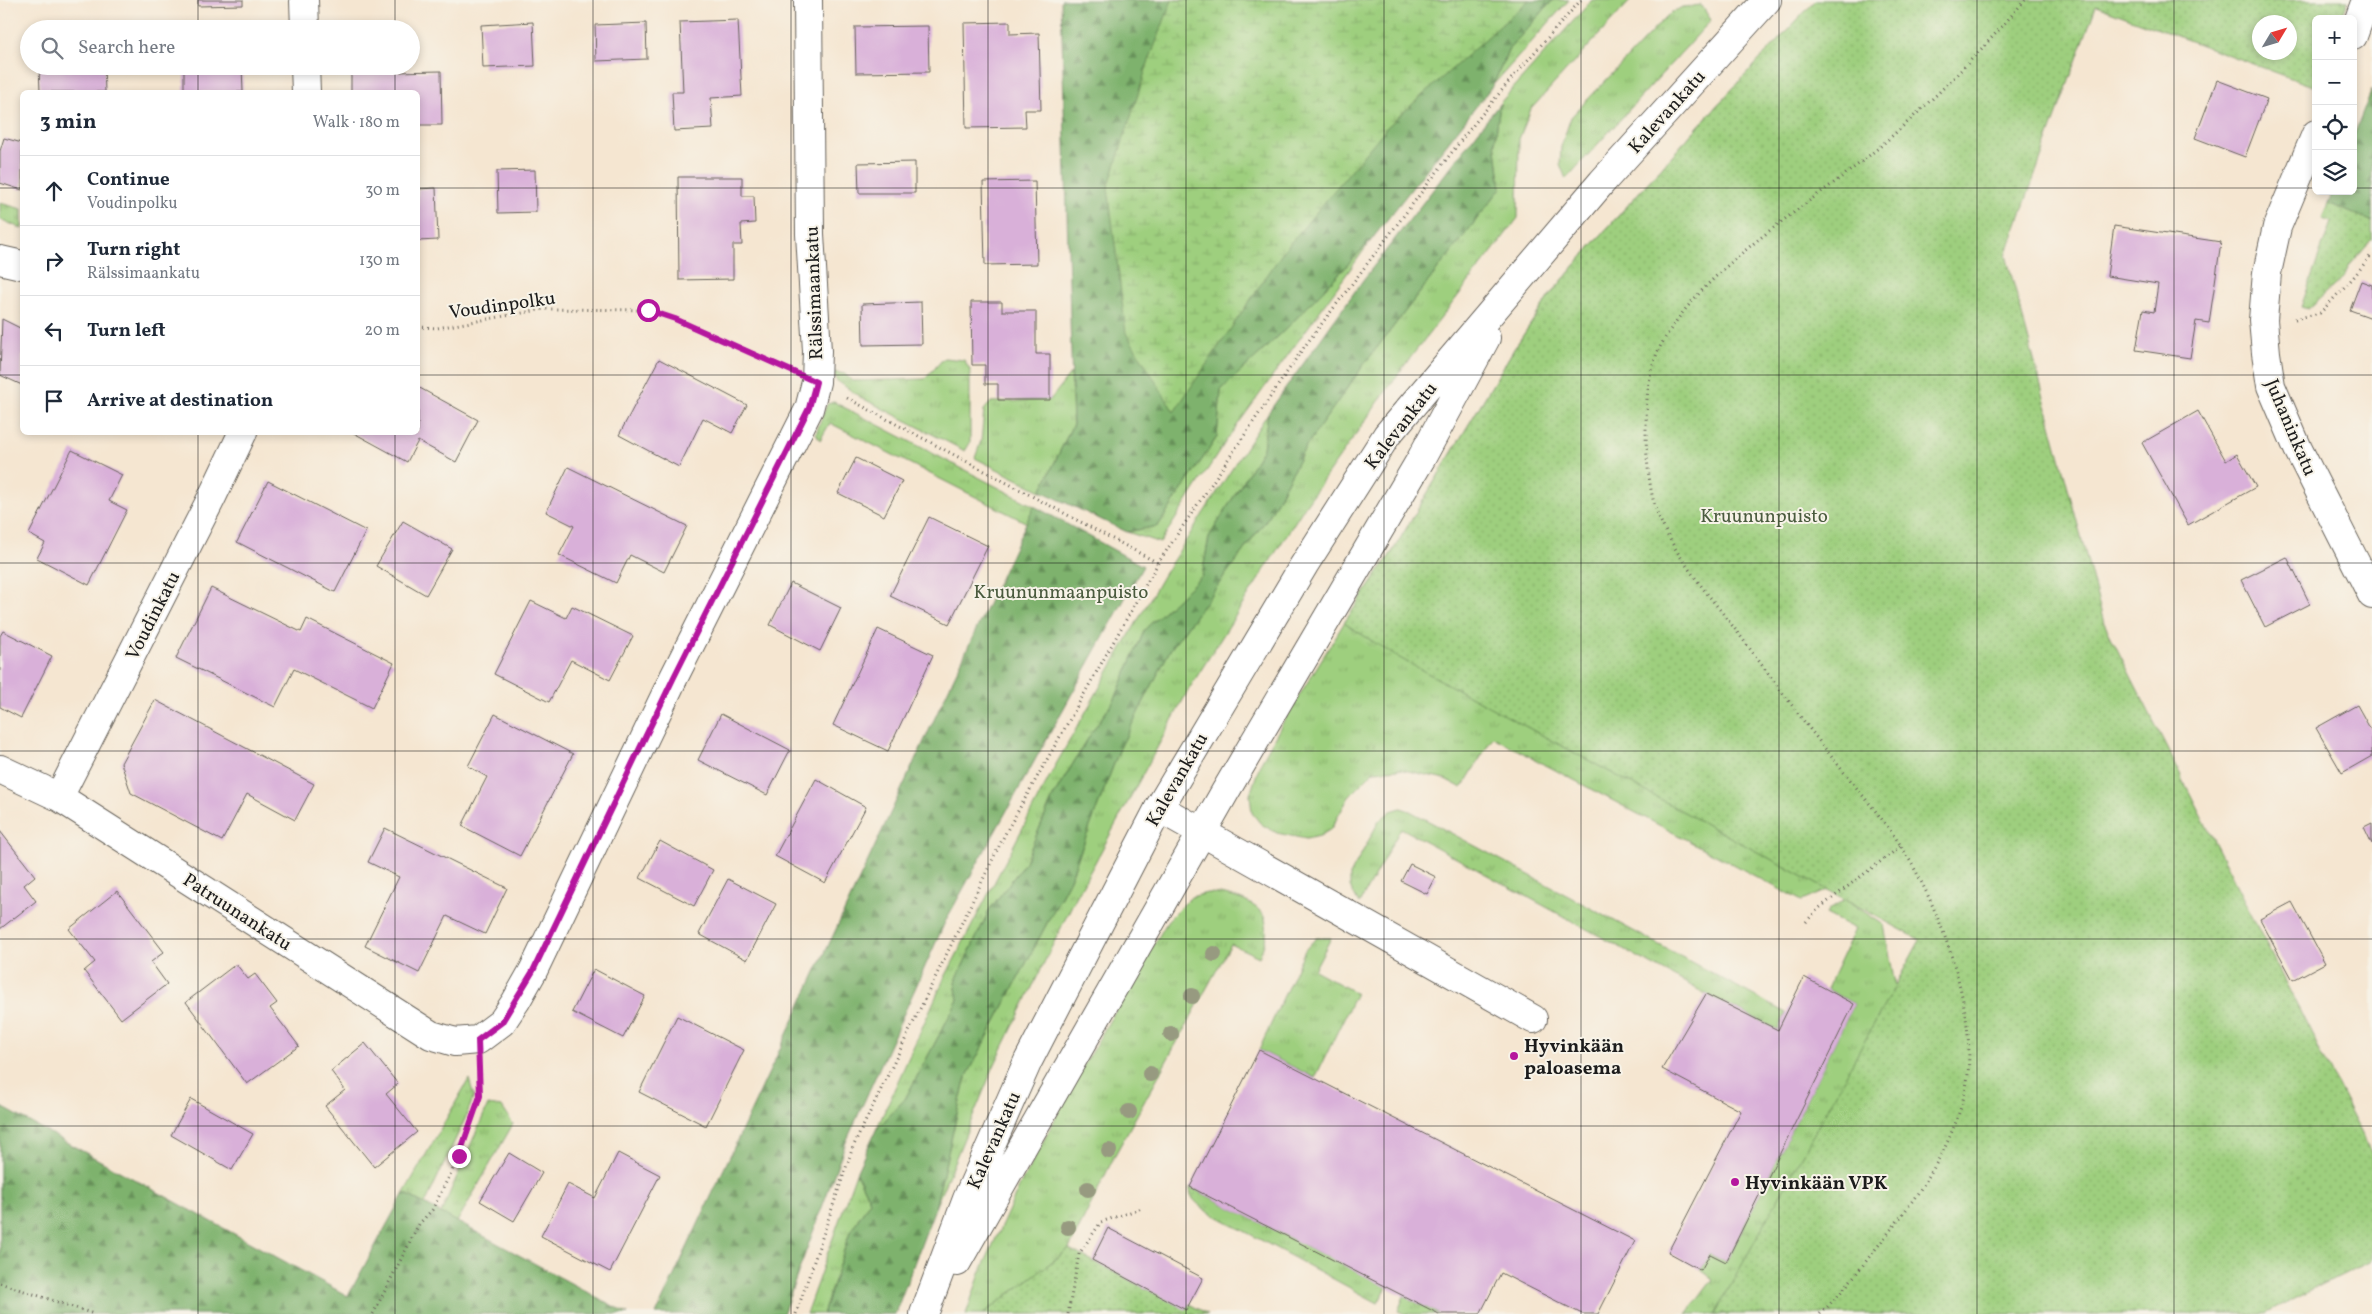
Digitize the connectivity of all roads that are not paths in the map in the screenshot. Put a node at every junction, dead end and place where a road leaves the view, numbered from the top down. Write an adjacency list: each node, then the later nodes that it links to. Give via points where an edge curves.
1 (304, 0): 5 (main road)
2 (808, 0): 20 (main road, Rälssimaankatu, via 810,234 817,351 816,382 809,408 674,677 533,971 502,1022)
3 (1767, 0): 12 (main road, Kalevankatu, via 1602,182)
4 (2366, 0): 6 (main road)
5 (305, 20)
6 (2357, 25)
7 (305, 75): 8 (main road)
8 (306, 90)
9 (2312, 144): 14 (main road, Juhaninkatu, via 2277,227 2267,273 2263,320 2271,386 2298,449)
10 (0, 260): 11 (main road)
11 (20, 265)
12 (1510, 293): 17 (main road, Kalevankatu, via 1387,435 1304,565); 18 (main road, Kalevankatu, via 1421,458)
13 (242, 435): 16 (main road, Voudinkatu)
14 (2372, 595)
15 (0, 769): 16 (main road, Patruunankatu)
16 (59, 796): 20 (main road, Patruunankatu, via 431,1035 456,1042)
17 (1159, 808): 18 (main road); 21 (main road, Kalevankatu, via 1028,1061 967,1198)
18 (1202, 832): 19 (main road); 21 (main road, Kalevankatu)
19 (1533, 1019)
20 (478, 1040)
21 (926, 1314)

